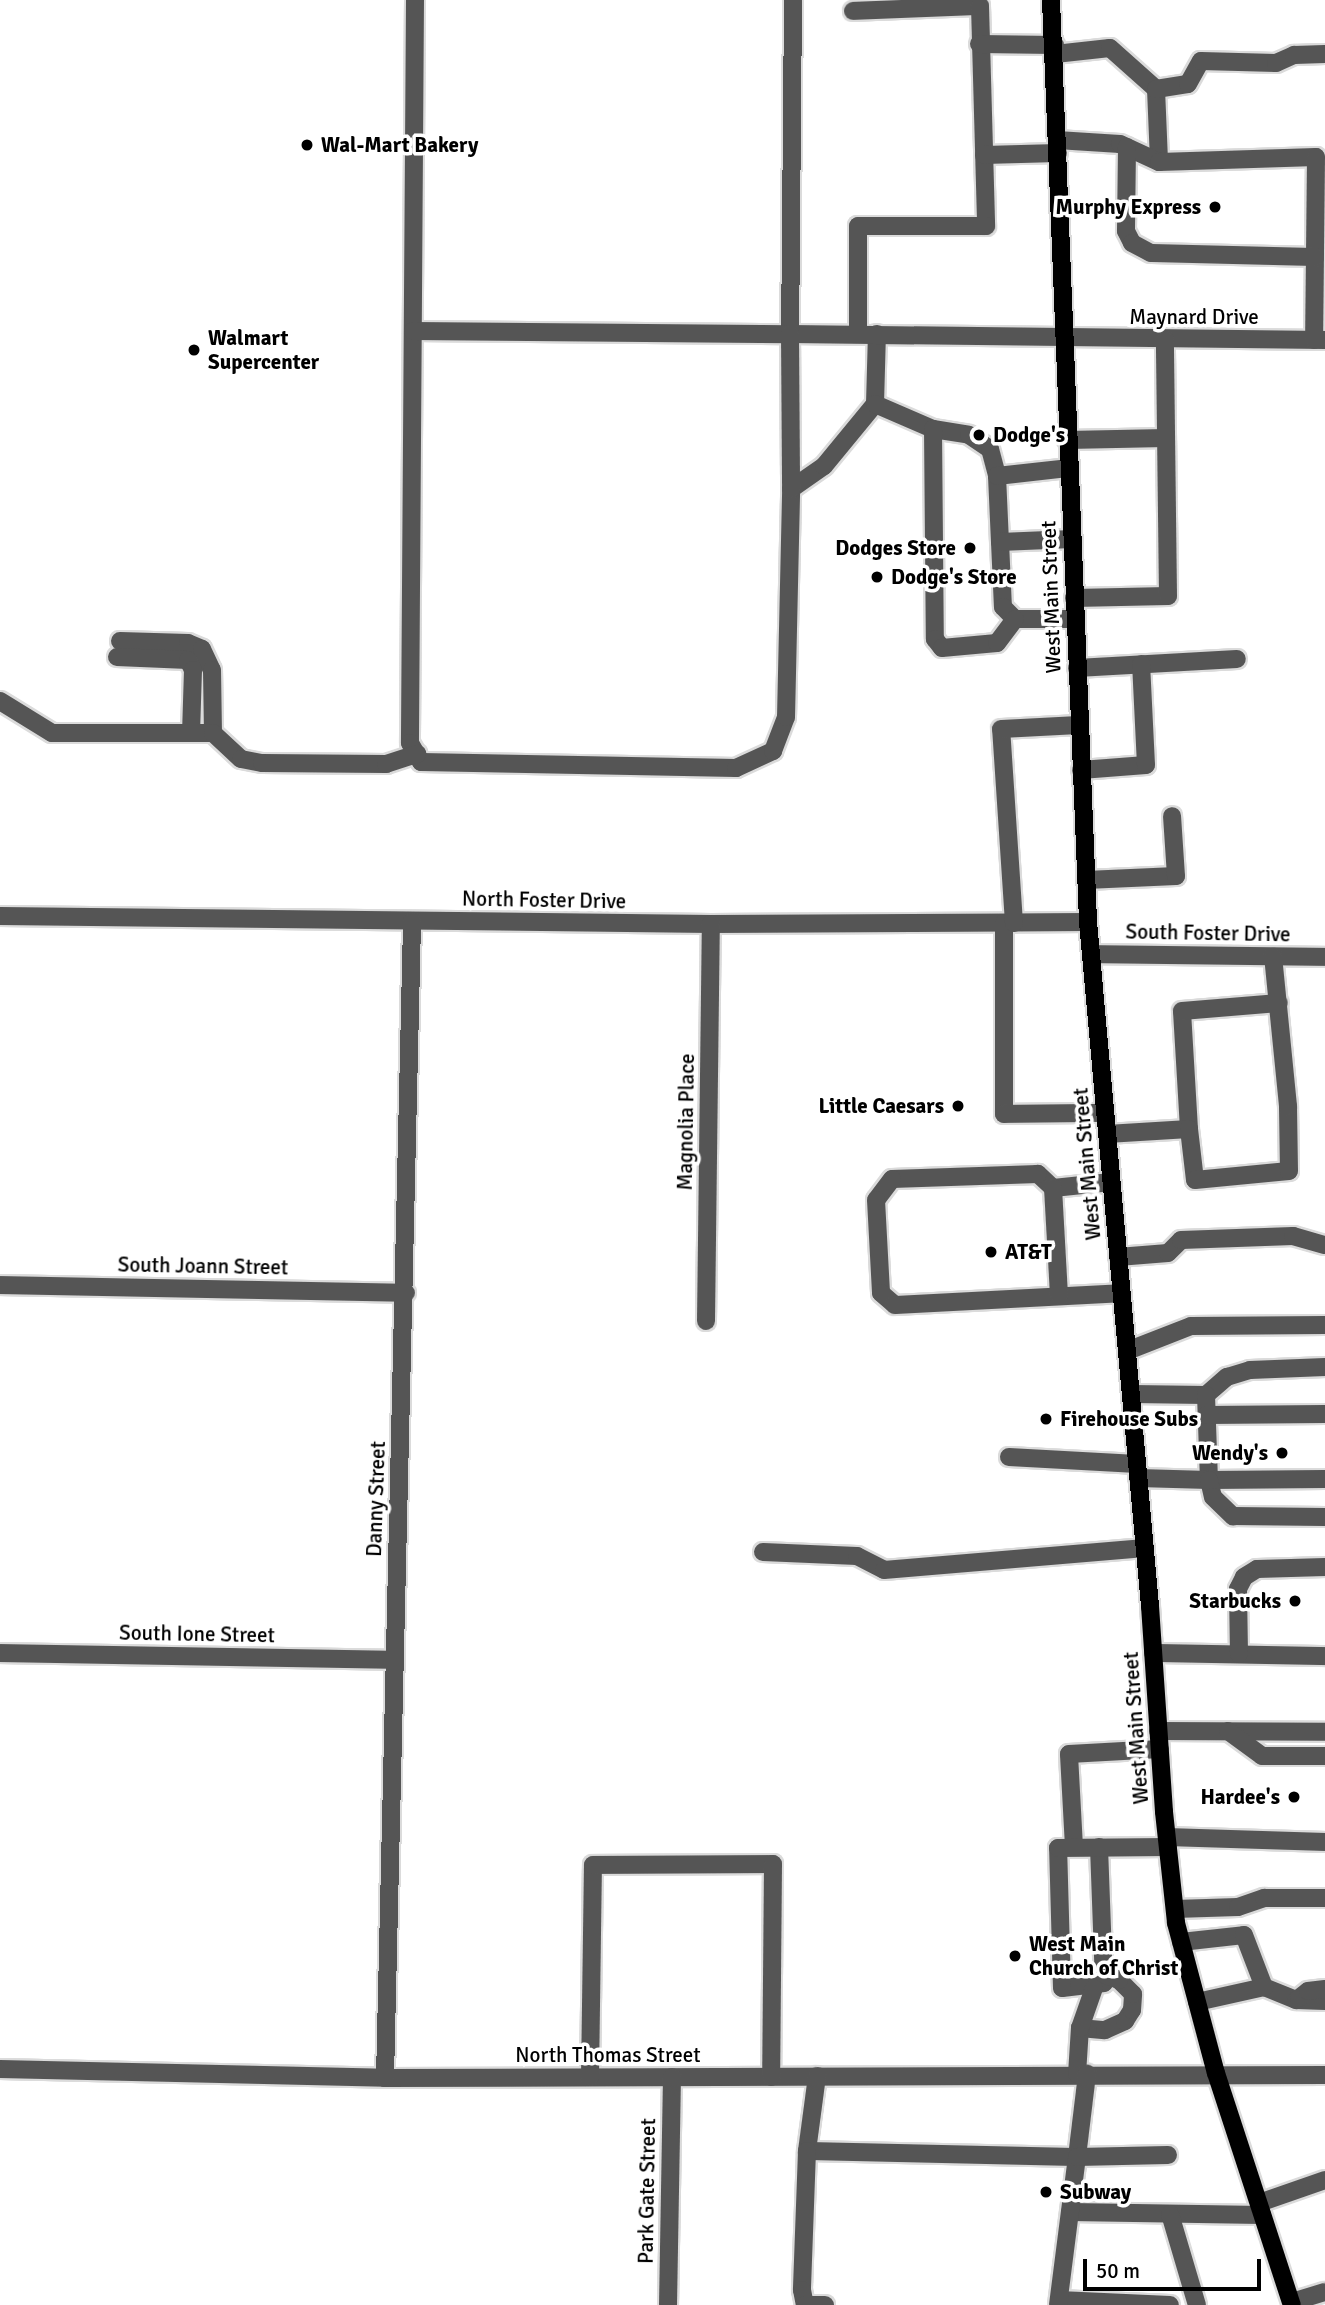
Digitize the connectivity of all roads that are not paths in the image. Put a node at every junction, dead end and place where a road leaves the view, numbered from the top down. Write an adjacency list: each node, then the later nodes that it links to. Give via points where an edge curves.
1 (415, 0): 14 (street)
2 (793, 0): 15 (street)
3 (1051, 0): 6 (main road, West Main Street)
4 (852, 11): 5 (street, via 980,6)
5 (979, 44): 6 (street); 11 (street)
6 (1055, 49): 8 (street, via 1110,48); 9 (main road, West Main Street)
7 (1325, 54): 8 (street, via 1294,55 1276,63 1201,61 1188,84)
8 (1156, 89): 12 (street)
9 (1058, 147): 10 (street); 11 (street); 18 (main road, West Main Street)
10 (1127, 148): 12 (street); 13 (street, via 1126,231 1132,243 1151,253)
11 (984, 155): 16 (street, via 986,226 858,226)
12 (1159, 162): 13 (street, via 1316,157)
13 (1315, 257): 20 (street)
14 (413, 331): 15 (street, Maynard Drive); 40 (street, via 410,743)
15 (790, 334): 16 (street, Maynard Drive); 27 (street)
16 (858, 334): 17 (street, Maynard Drive)
17 (877, 334): 18 (street, Maynard Drive); 21 (street)
18 (1064, 340): 19 (street, Maynard Drive); 24 (main road, West Main Street)
19 (1165, 340): 20 (street, Maynard Drive); 23 (street)
20 (1319, 340)
21 (875, 404): 22 (street); 27 (street, via 824,466)
22 (933, 429): 26 (street, via 969,435 990,449); 31 (street, via 935,639 942,648 997,643)
23 (1166, 438): 24 (street); 30 (street, via 1168,596)
24 (1067, 440): 25 (main road, West Main Street)
25 (1068, 468): 26 (street); 28 (main road, West Main Street)
26 (997, 475): 29 (street)
27 (791, 489): 40 (street, via 786,717 773,751 736,768 422,762)
28 (1072, 539): 29 (street); 30 (main road, West Main Street)
29 (1000, 542): 31 (street, via 1003,607)
30 (1074, 598): 32 (main road, West Main Street)
31 (1015, 619): 32 (street)
32 (1075, 619): 35 (main road, West Main Street)
33 (1237, 659): 34 (street)
34 (1141, 664): 35 (street); 41 (street, via 1146,765)
35 (1077, 668): 37 (main road, West Main Street)
36 (0, 701): 38 (street, via 52,733)
37 (1079, 725): 41 (main road, West Main Street); 47 (street, via 1001,729)
38 (191, 733): 39 (street); 39 (street, via 193,670 188,660 119,649 188,643 202,649 212,670)
39 (213, 733): 40 (street, via 241,759 262,763 386,764)
40 (417, 754)
41 (1081, 770): 43 (main road, West Main Street)
42 (1172, 816): 43 (street, via 1177,876)
43 (1086, 880): 46 (main road, West Main Street)
44 (0, 916): 45 (street, North Foster Drive)
45 (412, 921): 48 (street, North Foster Drive); 61 (street, Danny Street)
46 (1088, 922): 47 (street, North Foster Drive); 49 (main road, West Main Street)
47 (1009, 923): 48 (street, North Foster Drive); 53 (street, via 1004,1114)
48 (711, 924): 64 (street, Magnolia Place)
49 (1091, 954): 50 (street, South Foster Drive); 53 (main road, West Main Street)
50 (1273, 957): 51 (street, South Foster Drive); 52 (street)
51 (1325, 957)
52 (1279, 1003): 54 (street, via 1182,1011); 54 (street, via 1289,1171 1195,1180)
53 (1105, 1113): 55 (main road, West Main Street)
54 (1189, 1129): 55 (street)
55 (1107, 1134): 56 (main road, West Main Street)
56 (1111, 1182): 57 (street); 59 (main road, West Main Street)
57 (1053, 1188): 63 (street); 63 (street, via 1038,1174 892,1179 876,1200 881,1293 895,1305)
58 (1325, 1245): 59 (street, via 1293,1236 1181,1240 1168,1253)
59 (1118, 1257): 62 (main road, West Main Street)
60 (0, 1285): 61 (street, South Joann Street)
61 (406, 1293): 84 (street, Danny Street)
62 (1121, 1293): 63 (street); 66 (main road, West Main Street)
63 (1059, 1296)
64 (706, 1321)
65 (1325, 1325): 66 (street, via 1191,1326)
66 (1127, 1351): 68 (main road, West Main Street)
67 (1325, 1367): 69 (street, via 1250,1370 1227,1377)
68 (1132, 1394): 69 (street); 73 (main road, West Main Street)
69 (1206, 1395): 71 (street)
70 (1325, 1414): 71 (street)
71 (1207, 1415): 75 (street)
72 (1009, 1457): 73 (street)
73 (1138, 1471): 75 (street); 77 (main road, West Main Street)
74 (1325, 1479): 75 (street)
75 (1209, 1480): 76 (street, via 1213,1497 1234,1516)
76 (1325, 1517)
77 (1145, 1548): 78 (street, via 884,1570 857,1556); 81 (main road, West Main Street)
78 (762, 1552)
79 (1325, 1567): 82 (street, via 1257,1569 1244,1577 1238,1590)
80 (0, 1653): 84 (street, South Ione Street)
81 (1153, 1653): 82 (street); 87 (main road, West Main Street)
82 (1239, 1654): 83 (street)
83 (1325, 1656)
84 (394, 1660): 115 (street, Danny Street)
85 (1227, 1731): 86 (street); 87 (street); 88 (street, via 1262,1756)
86 (1325, 1732)
87 (1159, 1740): 91 (main road, West Main Street); 93 (street, via 1069,1754)
88 (1325, 1756)
89 (1325, 1830): 90 (street, via 1308,1830)
90 (1289, 1841): 91 (street); 92 (street)
91 (1168, 1842): 94 (street); 97 (main road, West Main Street)
92 (1325, 1842)
93 (1066, 1847): 94 (street); 100 (street, via 1062,1988)
94 (1099, 1847): 100 (street)
95 (1264, 1898): 96 (street); 97 (street, via 1238,1907); 98 (street, via 1280,1908)
96 (1325, 1898)
97 (1175, 1909): 99 (main road, West Main Street)
98 (1325, 1910)
99 (1181, 1942): 101 (street, via 1244,1935); 105 (main road, West Main Street)
100 (1099, 1981): 106 (street); 106 (street, via 1119,1980 1132,1994 1132,2010 1125,2021 1105,2030)
101 (1264, 1987): 103 (street); 105 (street)
102 (1325, 1989): 103 (street, via 1308,1991)
103 (1296, 2000): 104 (street)
104 (1325, 2001)
105 (1197, 2002): 108 (main road, West Main Street)
106 (1080, 2028): 109 (street)
107 (0, 2069): 115 (street, North Thomas Street)
108 (1216, 2073): 109 (street, North Thomas Street); 110 (street, North Thomas Street); 120 (main road, West Main Street)
109 (1082, 2074): 111 (street, North Thomas Street); 118 (street)
110 (1325, 2075)
111 (817, 2076): 114 (street, North Thomas Street); 116 (street)
112 (590, 2077): 113 (street, North Thomas Street); 114 (street, via 593,1865 773,1864); 115 (street, North Thomas Street)
113 (672, 2077): 114 (street, North Thomas Street); 126 (street, Park Gate Street)
114 (771, 2077)
115 (385, 2078)
116 (807, 2151): 118 (street); 127 (street, via 802,2290 805,2305)
117 (1168, 2155): 118 (street)
118 (1077, 2157): 121 (street)
119 (1325, 2180): 120 (street)
120 (1260, 2209): 122 (street); 125 (main road, West Main Street)
121 (1070, 2212): 122 (street); 124 (street)
122 (1170, 2214): 129 (street)
123 (1325, 2292): 125 (street)
124 (1058, 2302): 128 (street)
125 (1292, 2304)
126 (668, 2305)
127 (825, 2305)
128 (1170, 2305)
129 (1197, 2305)

